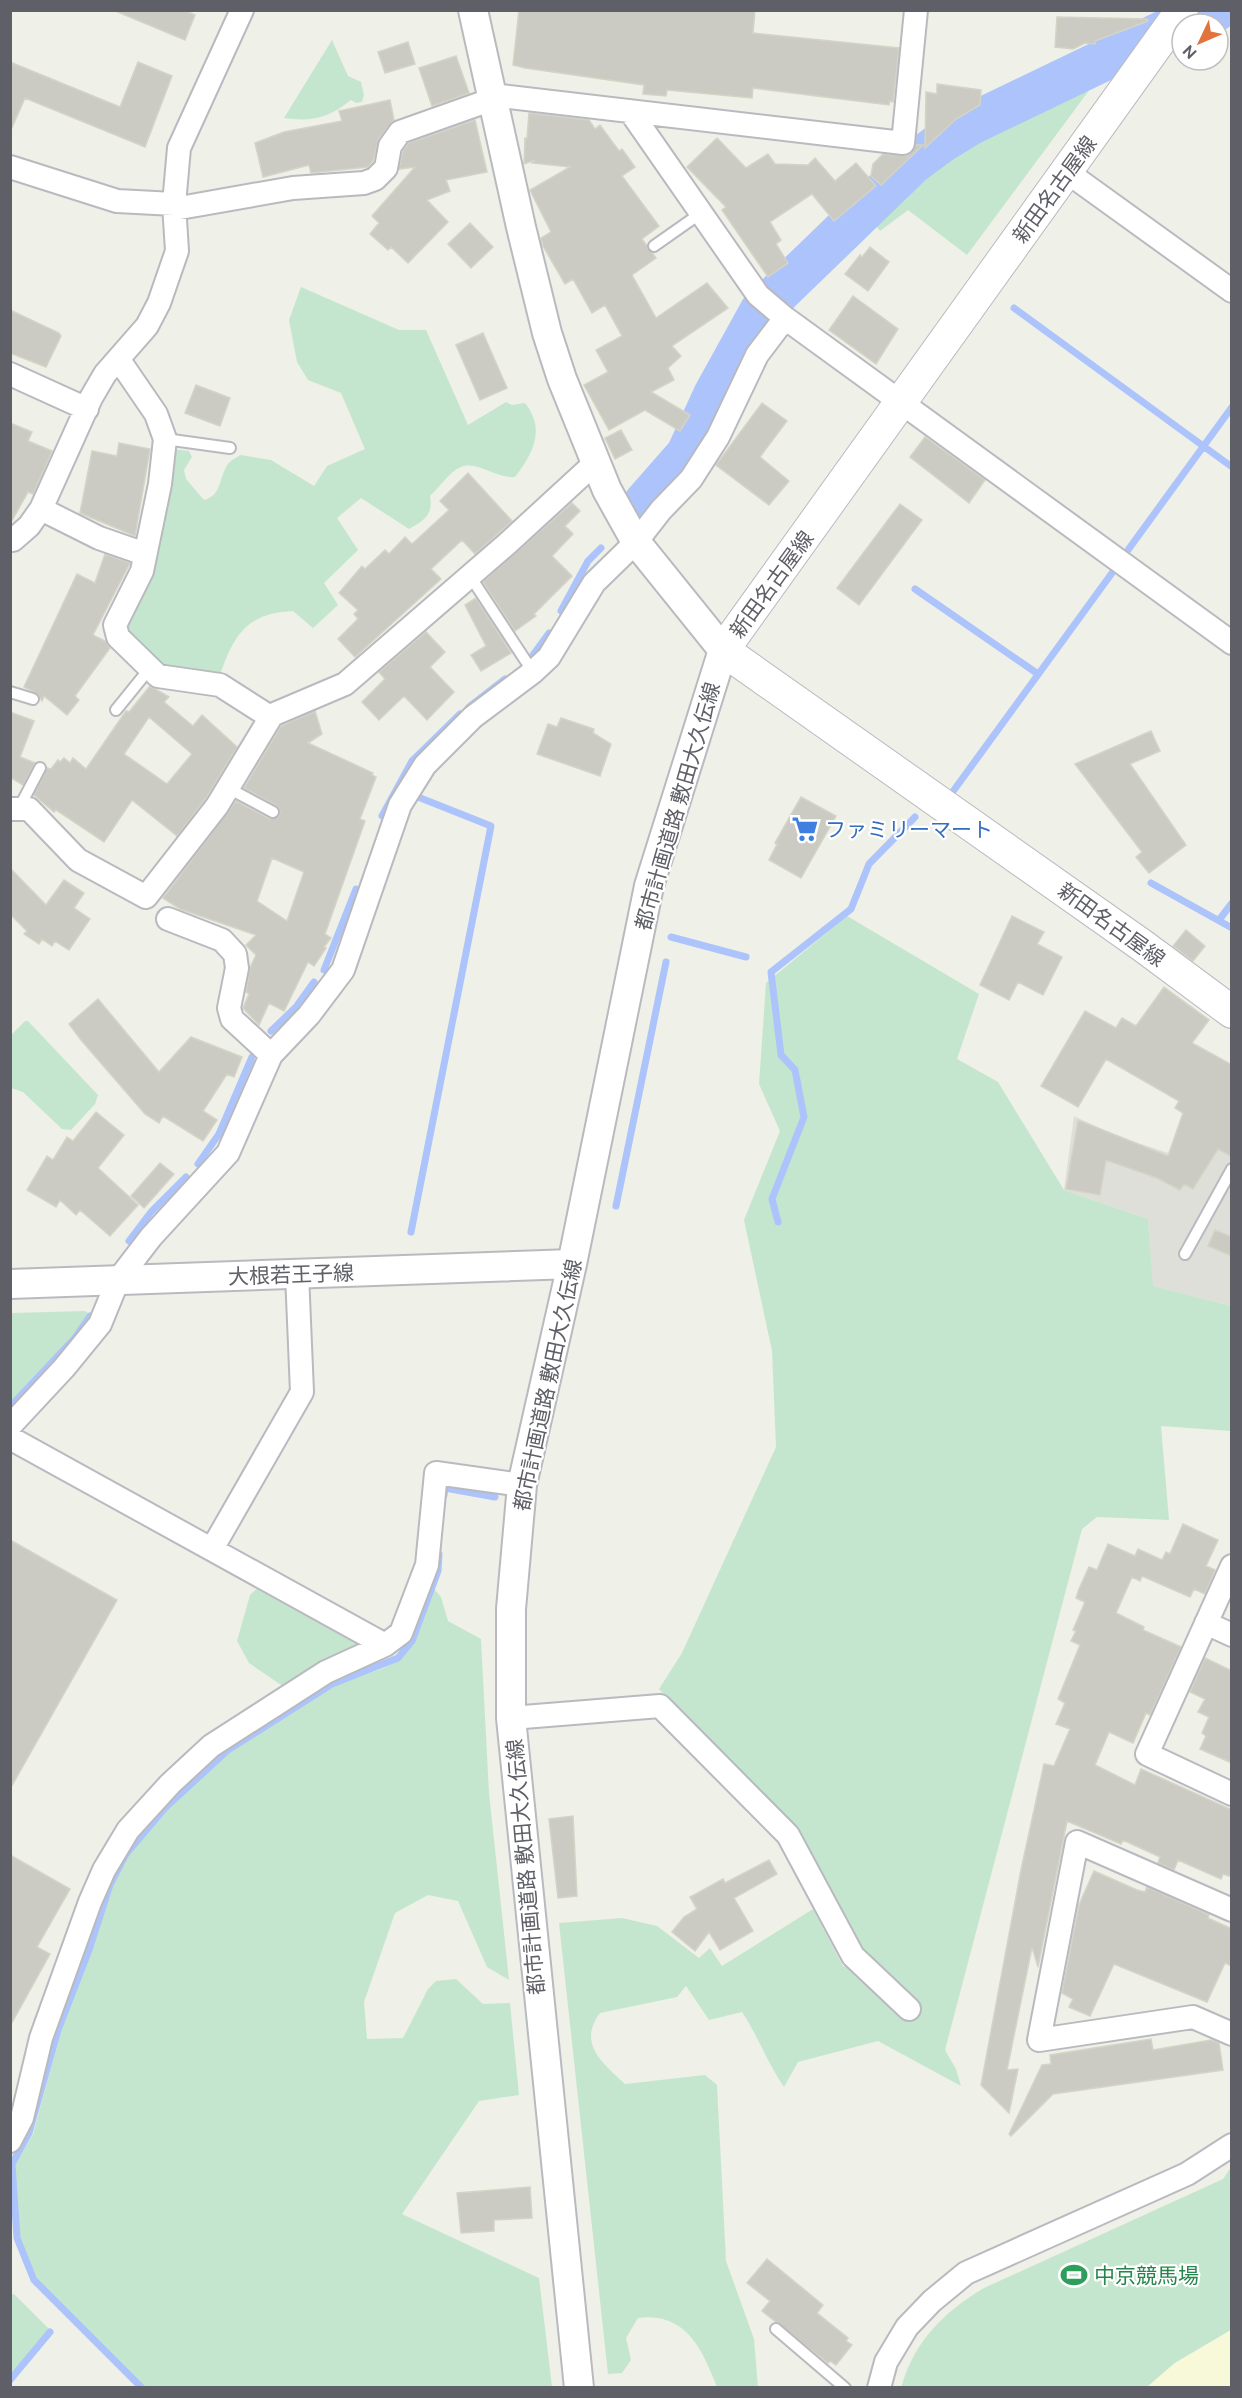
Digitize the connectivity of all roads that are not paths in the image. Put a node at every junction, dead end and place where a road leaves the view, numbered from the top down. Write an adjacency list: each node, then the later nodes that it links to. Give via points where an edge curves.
1 (242, 10): 9 (street, via 179,148)
2 (473, 10): 5 (street)
3 (916, 10): 6 (street, via 903,143)
4 (1182, 10): 8 (main road, 新田名古屋線)
5 (492, 97): 6 (street); 9 (street, via 399,132 390,146 386,168 364,183 293,188); 20 (street, via 547,333)
6 (630, 111): 10 (street)
7 (10, 167): 9 (street, via 117,201)
8 (1067, 171): 12 (street); 16 (main road, 新田名古屋線)
9 (174, 207): 14 (street, via 177,251 159,303 147,326)
10 (701, 213): 11 (lane); 13 (street, via 758,296)
11 (654, 246)
12 (1232, 291)
13 (782, 316): 16 (street); 23 (street, via 718,437 691,479)
14 (119, 360): 17 (street, via 105,374); 18 (street, via 156,414)
15 (10, 374): 17 (street)
16 (902, 401): 26 (street); 27 (main road, 新田名古屋線)
17 (87, 409): 21 (street)
18 (165, 439): 19 (lane); 24 (street)
19 (230, 448)
20 (596, 462): 23 (street); 25 (street)
21 (41, 509): 22 (street); 24 (street, via 99,538)
22 (11, 542)
23 (636, 542): 27 (street); 29 (street, via 594,583 549,657)
24 (145, 554): 28 (street, via 142,571 116,625 118,637)
25 (470, 576): 29 (lane); 33 (street, via 345,684)
26 (1232, 643)
27 (723, 650): 39 (main road, 新田名古屋線); 43 (street, 都市計画道路 敷田大久伝線, via 649,886)
28 (150, 668): 32 (lane); 33 (street, via 158,676 220,685)
29 (534, 672): 40 (street, via 473,717 425,765 400,805 343,970 309,1015)
30 (10, 692): 31 (lane)
31 (33, 699)
32 (117, 710)
33 (270, 717): 35 (street)
34 (40, 768): 36 (lane)
35 (228, 788): 36 (street, via 146,897 78,860 29,809); 37 (lane)
36 (14, 810)
37 (273, 812)
38 (168, 919): 40 (street, via 222,940 235,954 237,968 229,1008 232,1018)
39 (1232, 1012)
40 (271, 1054): 45 (street, via 228,1153)
41 (1232, 1169): 42 (lane)
42 (1185, 1254)
43 (572, 1264): 44 (street, 大根若王子線); 49 (street, 都市計画道路 敷田大久伝線)
44 (297, 1274): 45 (street, 大根若王子線); 50 (street, via 302,1392)
45 (118, 1280): 46 (street, 大根若王子線); 47 (street, via 99,1324)
46 (10, 1284)
47 (10, 1426)
48 (10, 1438): 50 (street)
49 (522, 1485): 54 (street, via 435,1473 427,1565 401,1633); 55 (street, 都市計画道路 敷田大久伝線, via 511,1609)
50 (212, 1549): 54 (street)
51 (1232, 1566): 52 (street)
52 (1206, 1623): 53 (street); 56 (street, via 1147,1754)
53 (1232, 1635)
54 (385, 1645): 60 (street, via 326,1672 211,1746 128,1830 90,1902 41,2038 21,2118)
55 (511, 1718): 58 (street, via 660,1706 788,1835 853,1956); 63 (street, 都市計画道路 敷田大久伝線)
56 (1232, 1794)
57 (1232, 1910): 59 (street, via 1077,1842 1039,2040 1193,2017)
58 (909, 2009)
59 (1232, 2034)
60 (10, 2141)
61 (1232, 2145): 65 (street, via 1186,2174 966,2273 907,2327 886,2362)
62 (776, 2329): 64 (lane)
63 (579, 2388)
64 (845, 2388)
65 (879, 2388)

